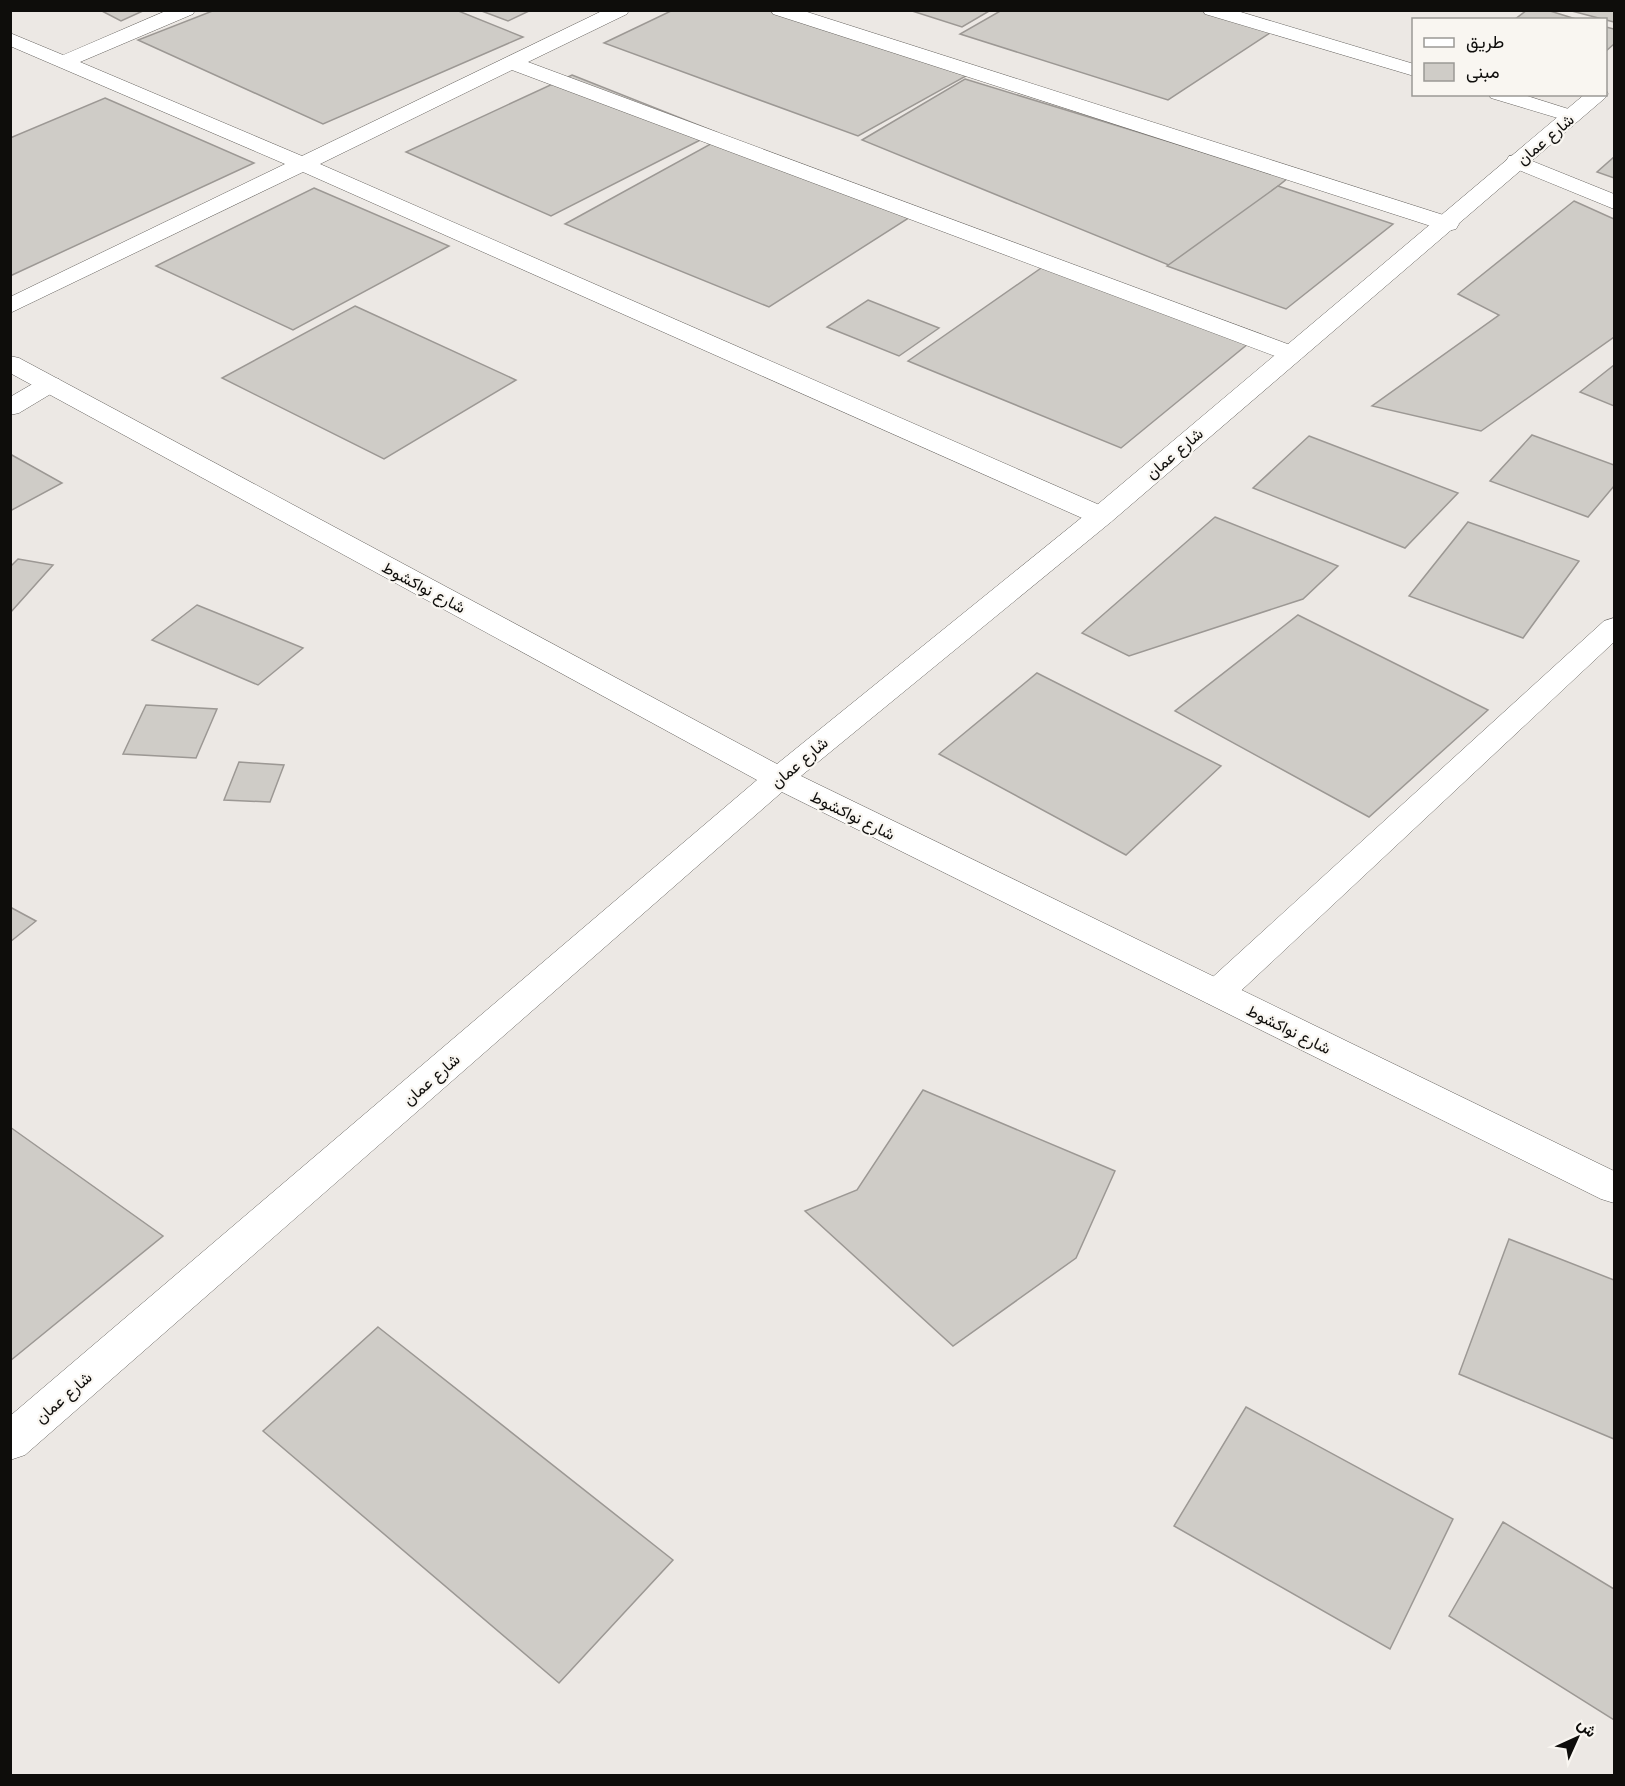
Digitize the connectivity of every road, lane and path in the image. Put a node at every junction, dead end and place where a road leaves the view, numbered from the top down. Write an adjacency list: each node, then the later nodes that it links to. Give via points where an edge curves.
1 (186, 10): 6 (street)
2 (620, 10): 7 (street)
3 (780, 10): 15 (street)
4 (1212, 10): 8 (street)
5 (10, 39): 6 (street)
6 (63, 62): 13 (street)
7 (512, 63): 13 (street); 17 (street)
8 (1412, 70)
9 (1505, 96): 11 (street)
10 (1596, 96): 11 (street, شارع عمان)
11 (1571, 116): 12 (street, شارع عمان)
12 (1517, 162): 14 (street); 15 (street, شارع عمان)
13 (302, 164): 16 (street); 21 (street)
14 (1614, 202)
15 (1448, 224): 17 (street, شارع عمان)
16 (10, 306)
17 (1292, 354): 21 (street, شارع عمان)
18 (10, 363): 19 (street, شارع نواكشوط)
19 (50, 384): 20 (street); 23 (street, شارع نواكشوط)
20 (10, 408)
21 (1101, 516): 23 (street, شارع عمان)
22 (1614, 627): 24 (street)
23 (779, 778): 24 (street, شارع نواكشوط); 26 (street, شارع عمان)
24 (1217, 993): 25 (street, شارع نواكشوط)
25 (1614, 1188)
26 (10, 1442)

